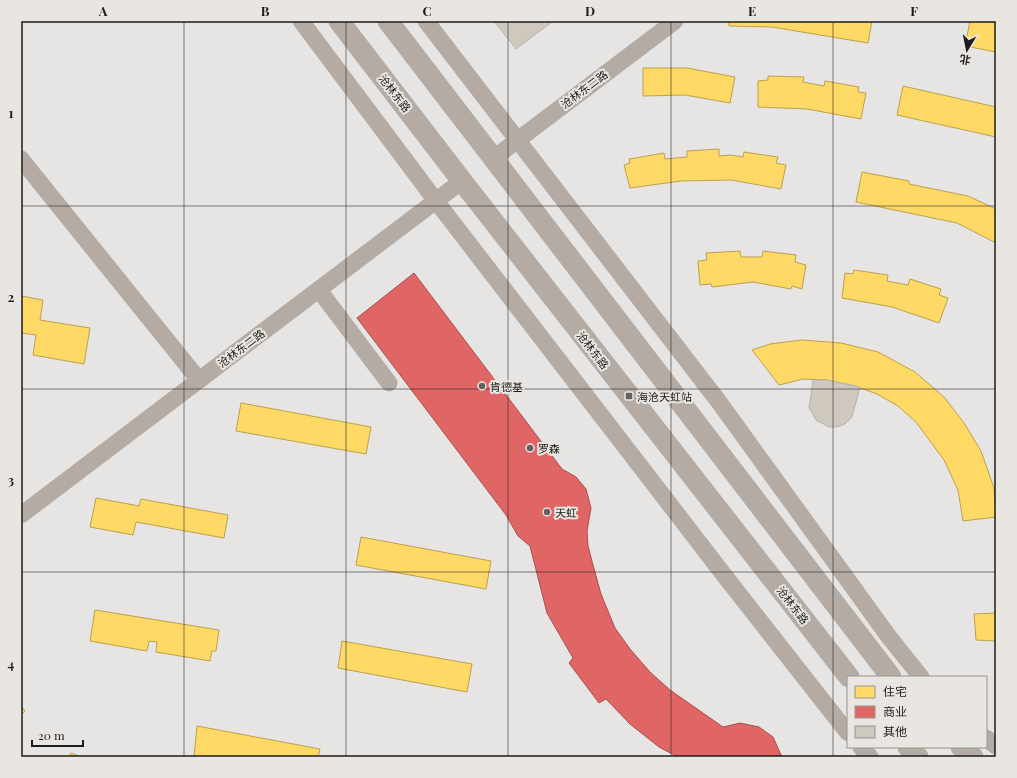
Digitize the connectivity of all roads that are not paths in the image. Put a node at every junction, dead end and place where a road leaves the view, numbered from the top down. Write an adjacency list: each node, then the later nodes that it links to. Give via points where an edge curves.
1 (301, 21): 10 (street)
2 (340, 21): 9 (street, 沧林东路)
3 (388, 21): 7 (street)
4 (426, 21): 6 (street)
5 (675, 21): 6 (street, 沧林东二路)
6 (518, 140): 7 (street, 沧林东二路); 17 (street, via 719,402 889,637)
7 (494, 158): 16 (street)
8 (21, 159): 12 (street)
9 (462, 181): 10 (street, 沧林东二路); 15 (street, 沧林东路)
10 (436, 201): 11 (street, 沧林东二路); 18 (street, via 728,582)
11 (319, 290): 12 (street, 沧林东二路); 13 (street)
12 (198, 380): 14 (street, 沧林东二路)
13 (389, 383)
14 (21, 515)
15 (848, 676)
16 (890, 676)
17 (920, 676)
18 (847, 732)
19 (987, 739): 20 (street)
20 (996, 746)
21 (862, 748): 24 (street)
22 (909, 748): 25 (street)
23 (962, 748): 26 (street)
24 (870, 757)
25 (918, 757)
26 (973, 757)

